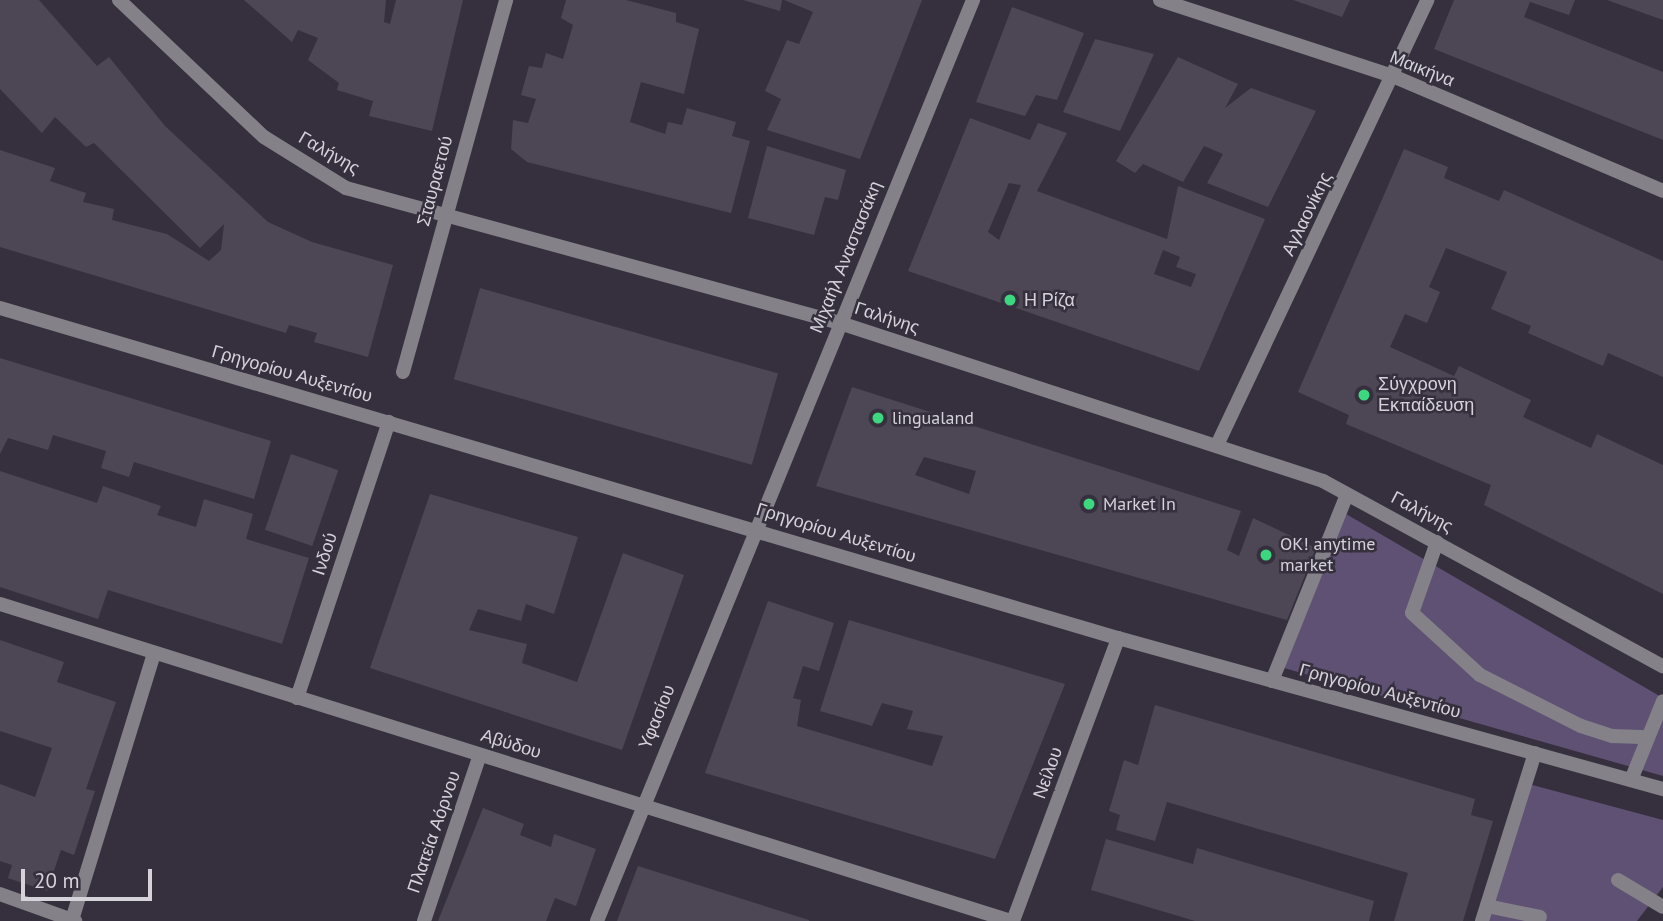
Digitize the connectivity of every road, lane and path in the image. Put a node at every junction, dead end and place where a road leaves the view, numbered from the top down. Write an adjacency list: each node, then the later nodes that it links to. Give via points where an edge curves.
1 (119, 0): 8 (street, Γαλήνης, via 264,137 346,188)
2 (506, 0): 8 (street, Σταυραετού)
3 (973, 0): 10 (street, Μιχαήλ Αναστασάκη)
4 (1160, 0): 6 (street, Μαικήνα)
5 (1427, 0): 6 (street, Αγλαονίκης)
6 (1395, 77): 7 (street, Μαικήνα); 13 (street, Αγλαονίκης)
7 (1663, 191)
8 (445, 216): 10 (street, Γαλήνης); 11 (street, Σταυραετού)
9 (0, 308): 12 (street, Γρηγορίου Αυξεντίου)
10 (839, 323): 13 (street, Γαλήνης); 15 (street, Μιχαήλ Αναστασάκη)
11 (403, 372)
12 (389, 422): 15 (street, Γρηγορίου Αυξεντίου); 22 (street, Ινδού)
13 (1218, 443): 14 (street, Γαλήνης)
14 (1347, 494): 16 (street, Γαλήνης); 21 (street)
15 (754, 529): 18 (street, Γρηγορίου Αυξεντίου); 29 (street, Υφασίου)
16 (1437, 542): 20 (street, Γαλήνης); 24 (street, via 1412,613 1480,675 1581,726 1612,736)
17 (0, 604): 19 (street, Αβύδου)
18 (1118, 638): 21 (street, Γρηγορίου Αυξεντίου); 38 (street, Νείλου)
19 (154, 653): 22 (street, Αβύδου); 35 (street)
20 (1663, 666)
21 (1272, 681): 25 (street, Γρηγορίου Αυξεντίου)
22 (297, 698): 26 (street, Αβύδου)
23 (1663, 701): 24 (street)
24 (1648, 737): 27 (street)
25 (1535, 753): 27 (street, Γρηγορίου Αυξεντίου); 33 (street)
26 (480, 755): 29 (street, Αβύδου); 36 (street, Πλατεία Αόρνου)
27 (1631, 780): 28 (street, Γρηγορίου Αυξεντίου)
28 (1663, 789)
29 (642, 806): 37 (street, Υφασίου); 38 (street, Αβύδου)
30 (1618, 880): 32 (street)
31 (0, 894): 35 (street)
32 (1663, 907)
33 (1485, 914): 34 (street)
34 (1540, 917)
35 (74, 920)
36 (424, 921)
37 (597, 921)
38 (1012, 921)

